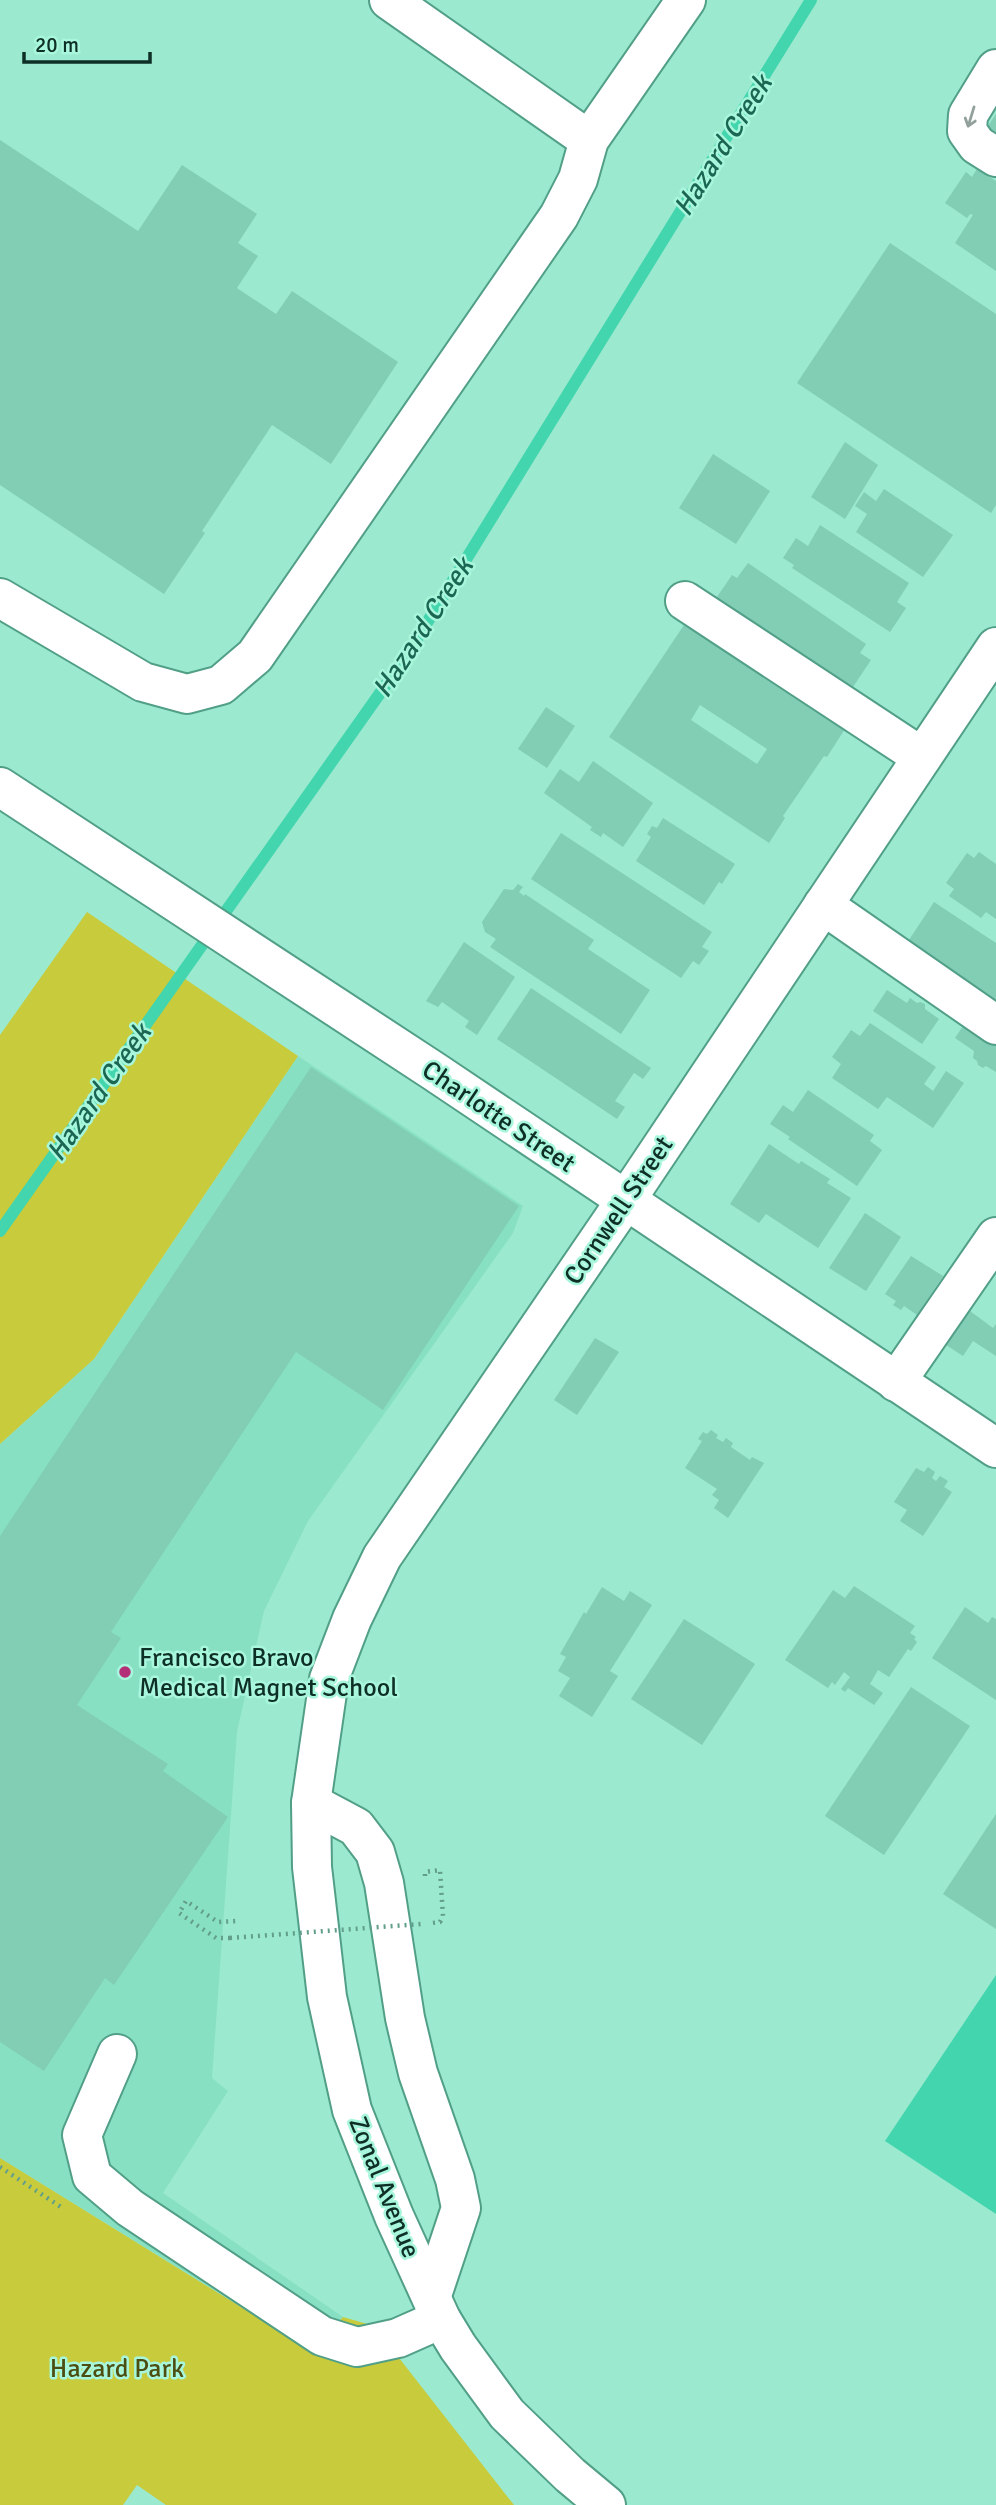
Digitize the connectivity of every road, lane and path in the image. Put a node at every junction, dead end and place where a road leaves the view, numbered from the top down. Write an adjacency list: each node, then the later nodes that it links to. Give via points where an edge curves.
1 (389, 0): 4 (street)
2 (686, 0): 4 (street)
3 (996, 69): 5 (street, one-way to 5, via 968,115 967,131 977,145)
4 (589, 140): 6 (street, via 578,179 559,216 255,656 221,685 187,694 143,682)
5 (996, 157)
6 (0, 598)
7 (685, 601): 9 (street)
8 (996, 647): 9 (street, Cornwell Street)
9 (922, 757): 11 (street, Cornwell Street)
10 (0, 787): 13 (street, Charlotte Street)
11 (823, 905): 12 (street); 13 (street, Cornwell Street)
12 (996, 1025)
13 (626, 1200): 15 (street, Charlotte Street); 17 (street, Cornwell Street, via 382,1558 329,1679)
14 (996, 1237): 15 (street)
15 (896, 1382): 16 (street, Charlotte Street)
16 (996, 1448)
17 (311, 1803): 21 (street, Zonal Avenue, via 312,1867 327,1997 352,2109); 21 (street, via 356,1827 375,1852 384,1883 418,2073 461,2208)
18 (426, 1885): 19 (path, bridge, via 425,1872 440,1870 440,1922 216,1938 179,1913 186,1901 218,1922)
19 (237, 1921)
20 (117, 2054): 21 (street, via 82,2135 92,2176 130,2208 322,2336 357,2347 377,2344 398,2338)
21 (436, 2307): 22 (street, Zonal Avenue, via 458,2347 507,2414)
22 (607, 2505)

